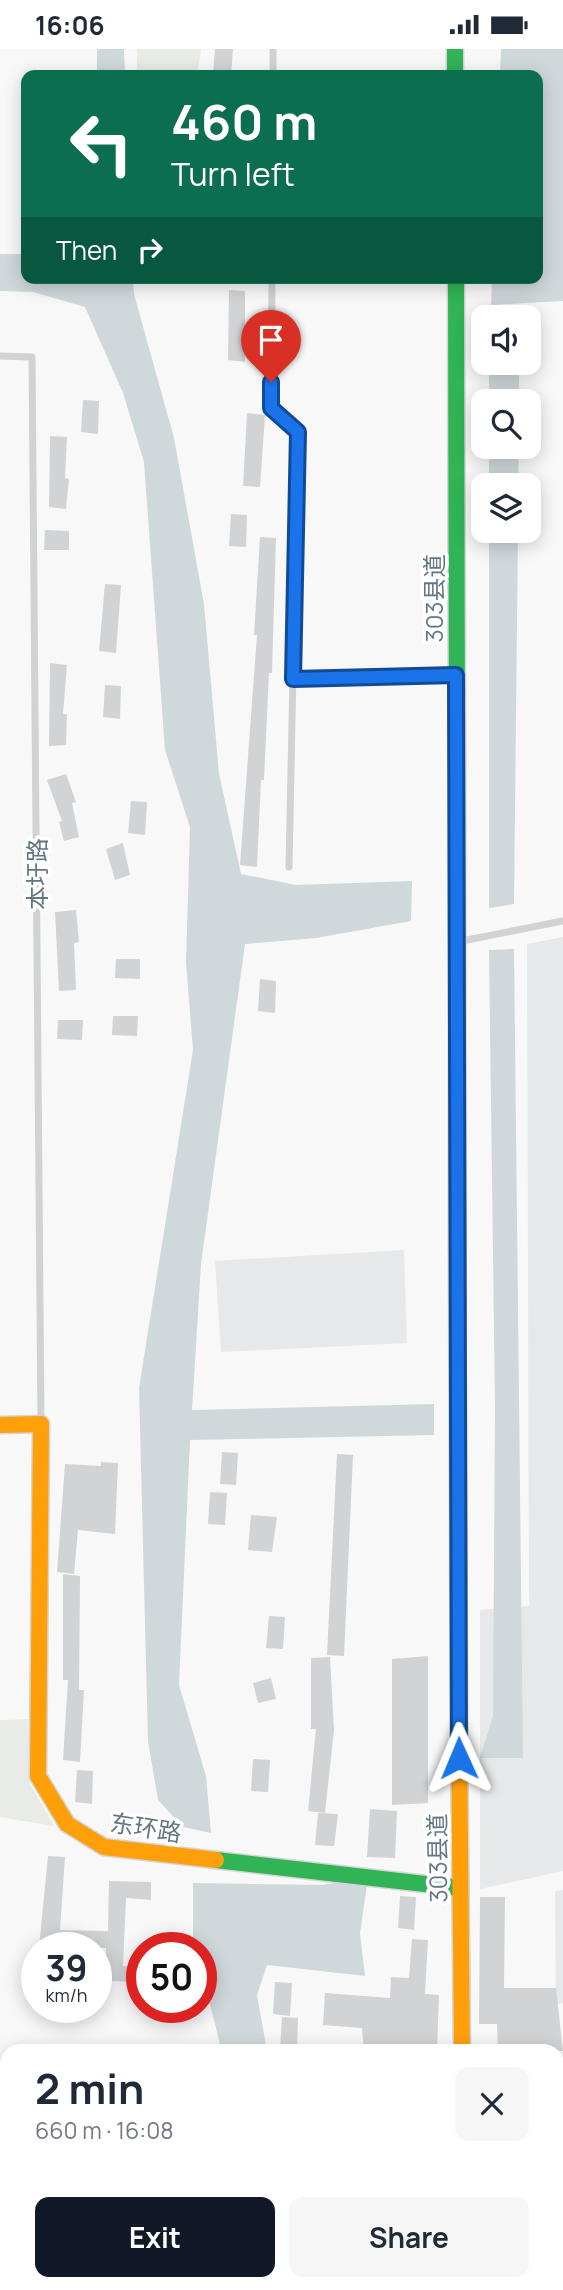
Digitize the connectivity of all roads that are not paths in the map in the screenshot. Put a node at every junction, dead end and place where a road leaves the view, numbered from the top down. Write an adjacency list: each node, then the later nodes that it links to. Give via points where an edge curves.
1 (273, 49): 3 (lane)
2 (455, 49): 4 (main road)
3 (272, 70)
4 (455, 70)
5 (272, 284): 9 (lane, via 271,408 298,432)
6 (456, 284): 8 (main road, 303县道)
7 (0, 356): 13 (lane, 本圩路, via 32,357)
8 (456, 675): 9 (lane); 12 (main road, 303县道)
9 (293, 679): 10 (lane)
10 (289, 867)
11 (563, 921): 12 (lane)
12 (457, 942): 15 (main road, 303县道)
13 (41, 1424): 14 (main road); 15 (main road, 东环路, via 38,1776 67,1824 104,1847)
14 (0, 1425)
15 (460, 1888): 16 (main road, 303县道)
16 (462, 2044)

